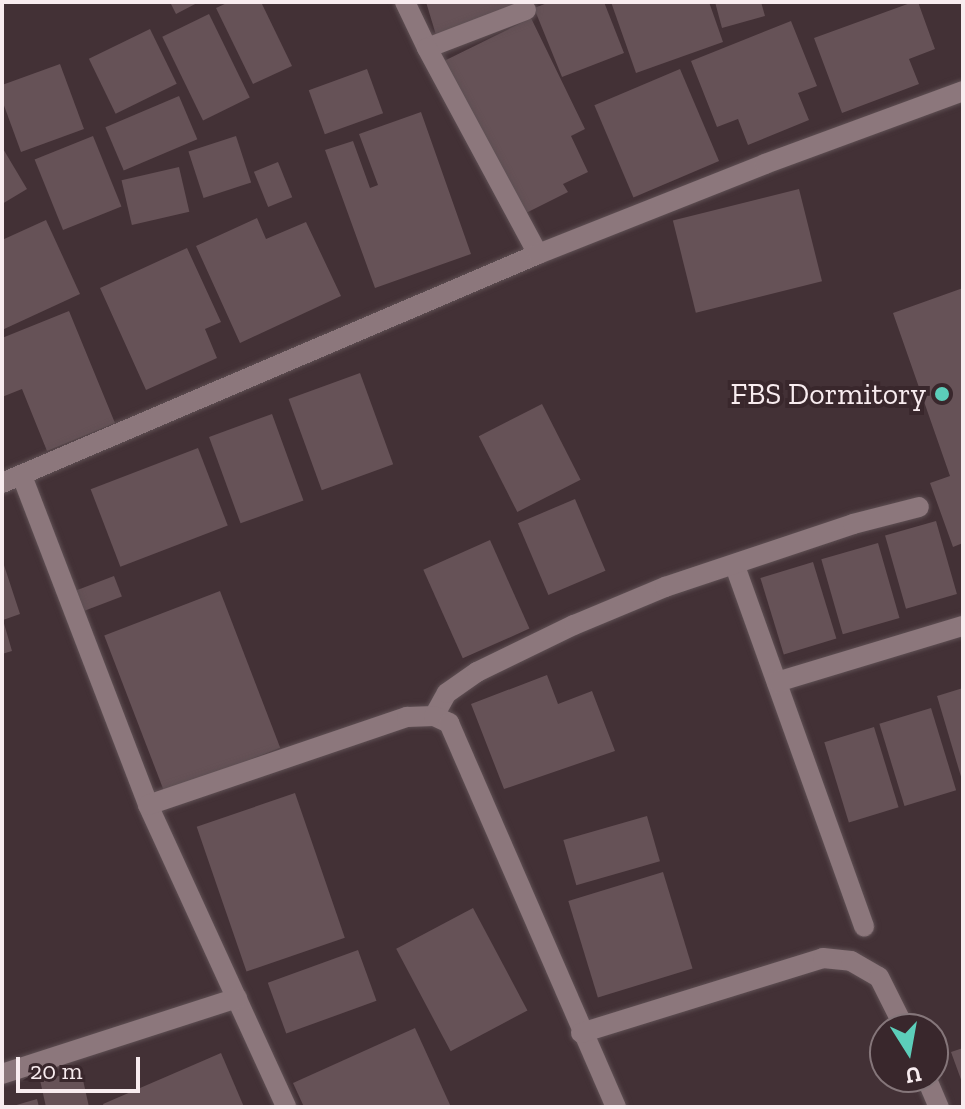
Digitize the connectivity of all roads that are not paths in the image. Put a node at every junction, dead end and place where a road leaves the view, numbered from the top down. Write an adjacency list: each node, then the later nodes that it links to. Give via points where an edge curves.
1 (405, 2): 3 (street)
2 (526, 10): 3 (street)
3 (427, 48): 5 (street)
4 (963, 91): 5 (street)
5 (538, 254): 6 (street)
6 (22, 476): 7 (street); 13 (street)
7 (2, 483)
8 (919, 507): 9 (street)
9 (735, 566): 11 (street); 12 (street, via 665,587 515,651 447,693)
10 (963, 626): 11 (street)
11 (777, 682): 14 (street)
12 (434, 716): 13 (street, via 407,717); 17 (street, via 449,723)
13 (148, 805): 15 (street)
14 (864, 927)
15 (237, 998): 18 (street); 19 (street)
16 (897, 1013): 17 (street, via 879,977 851,961 823,958)
17 (581, 1033): 20 (street)
18 (2, 1074)
19 (286, 1107)
20 (616, 1107)

